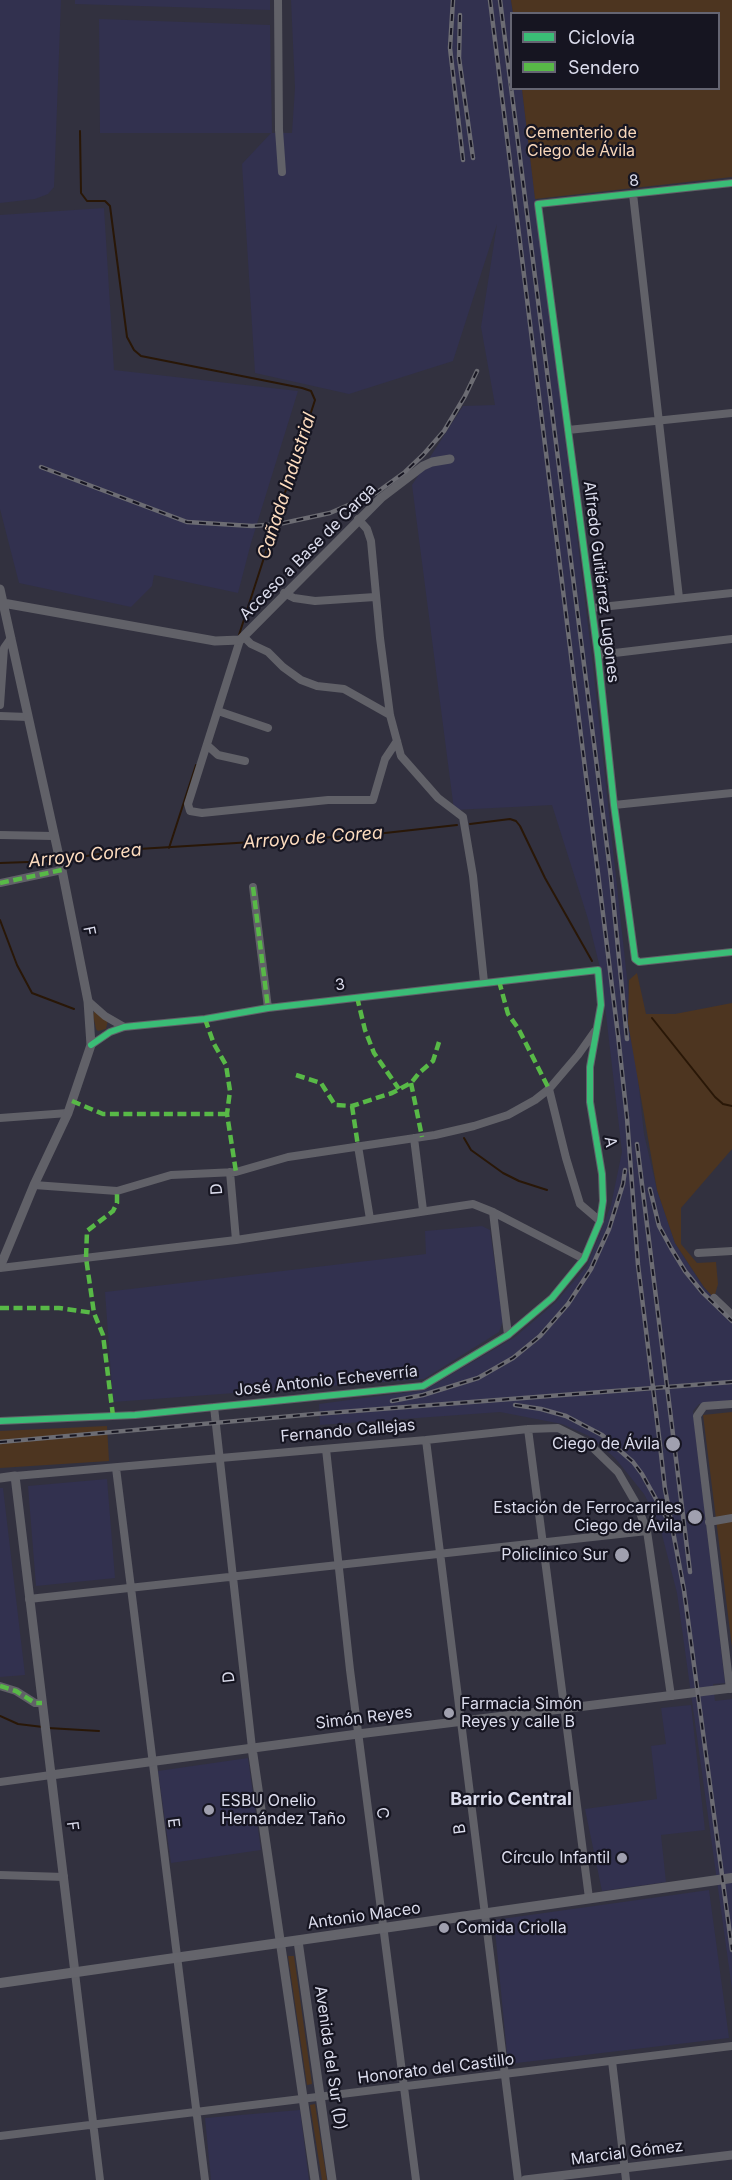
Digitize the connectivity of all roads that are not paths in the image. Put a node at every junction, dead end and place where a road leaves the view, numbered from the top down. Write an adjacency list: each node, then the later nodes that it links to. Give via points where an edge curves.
1 (278, 0): 2 (street)
2 (282, 172)
3 (732, 183): 4 (street, 8)
4 (633, 194): 5 (street, 8); 7 (street)
5 (538, 204): 8 (street, Alfredo Guitiérrez Lugones)
6 (732, 413): 7 (street)
7 (659, 420): 8 (street); 15 (street)
8 (568, 430): 17 (street, Alfredo Guitiérrez Lugones)
9 (450, 459): 10 (street, Acceso a Base de Carga, via 423,466)
10 (358, 519): 12 (street, Acceso a Base de Carga); 14 (street, via 371,541)
11 (0, 588): 16 (street, F)
12 (284, 593): 14 (street, via 315,601); 20 (street, Acceso a Base de Carga)
13 (732, 593): 15 (street)
14 (375, 597): 25 (street)
15 (679, 598): 17 (street)
16 (3, 603): 19 (street, F); 20 (street, Acceso a Base de Carga, via 215,641)
17 (591, 608): 22 (street, Alfredo Guitiérrez Lugones)
18 (0, 638): 19 (street)
19 (11, 638): 23 (street, via 4,648); 27 (street, F)
20 (242, 638): 24 (street); 25 (street, via 268,652 301,680 344,689)
21 (732, 640): 22 (street)
22 (598, 655): 33 (street, Alfredo Guitiérrez Lugones)
23 (0, 705)
24 (218, 711): 28 (street); 30 (street)
25 (390, 715): 29 (street)
26 (0, 716): 27 (street)
27 (28, 717): 35 (street, F)
28 (268, 728)
29 (397, 741): 30 (street, via 385,759 373,800 328,800 202,813 190,811 188,804); 41 (street, via 400,756 438,798 463,817)
30 (207, 746): 31 (street, via 218,755)
31 (245, 761)
32 (732, 793): 33 (street)
33 (614, 805): 39 (street, Alfredo Guitiérrez Lugones, via 635,959 639,962)
34 (0, 835): 35 (street)
35 (53, 836): 36 (street, F)
36 (62, 870): 37 (street); 42 (street, F)
37 (0, 883)
38 (253, 887): 43 (street)
39 (732, 952)
40 (598, 970): 41 (street, 3); 45 (street, A, via 602,1005)
41 (484, 982): 43 (street, 3)
42 (88, 1001): 44 (street); 46 (street, F)
43 (268, 1008): 44 (street, 3)
44 (124, 1027): 46 (street, 3)
45 (597, 1027): 47 (street); 57 (street, A, via 590,1067 590,1102 602,1174)
46 (92, 1045): 48 (street, F)
47 (549, 1089): 50 (street, via 508,1115); 57 (street, via 580,1204)
48 (68, 1113): 49 (street); 53 (street, F)
49 (0, 1118)
50 (414, 1138): 51 (street); 54 (street)
51 (358, 1146): 52 (street, via 288,1157); 56 (street)
52 (230, 1172): 53 (street, via 171,1175 117,1191); 58 (street, D)
53 (34, 1185): 62 (street, F)
54 (423, 1210): 55 (street, via 472,1204); 56 (street)
55 (493, 1212): 61 (street); 65 (street)
56 (370, 1220): 58 (street)
57 (600, 1221): 61 (street, A)
58 (236, 1240): 62 (street)
59 (732, 1251): 60 (street)
60 (698, 1253)
61 (584, 1259): 65 (street, José Antonio Echeverría, via 552,1298)
62 (0, 1267)
63 (714, 1298): 64 (street)
64 (732, 1315)
65 (508, 1335): 67 (street, José Antonio Echeverría, via 423,1386)
66 (732, 1404): 77 (street, via 705,1406 697,1416)
67 (214, 1407): 68 (street, José Antonio Echeverría); 72 (street, D)
68 (0, 1421)
69 (528, 1429): 70 (street, Fernando Callejas); 78 (street, Fernando Callejas, via 558,1428 588,1443 618,1472); 79 (street)
70 (426, 1440): 71 (street, Fernando Callejas); 80 (street, B)
71 (326, 1449): 72 (street, Fernando Callejas); 81 (street, C)
72 (221, 1457): 73 (street, Fernando Callejas); 82 (street, D)
73 (116, 1468): 74 (street, Fernando Callejas); 83 (street, E)
74 (15, 1476): 75 (street, Fernando Callejas); 84 (street, F)
75 (0, 1478)
76 (732, 1518): 77 (street)
77 (709, 1522): 86 (street)
78 (647, 1531): 79 (street); 87 (street, Fernando Callejas)
79 (543, 1542): 80 (street); 89 (street)
80 (440, 1554): 81 (street); 90 (street, B)
81 (337, 1564): 82 (street); 91 (street, C)
82 (233, 1576): 83 (street); 92 (street, D)
83 (129, 1588): 84 (street); 93 (street, E)
84 (29, 1599): 88 (street, F)
85 (0, 1686): 88 (street)
86 (731, 1689): 87 (street, Simón Reyes)
87 (671, 1696): 89 (street, Simón Reyes)
88 (42, 1707): 94 (street, F)
89 (563, 1710): 90 (street, Simón Reyes); 99 (street)
90 (461, 1722): 91 (street, Simón Reyes); 100 (street, B)
91 (358, 1734): 92 (street, Simón Reyes); 101 (street, C)
92 (252, 1748): 93 (street, Simón Reyes); 103 (street, D)
93 (152, 1762): 94 (street, Simón Reyes); 104 (street, E)
94 (51, 1775): 95 (street, Simón Reyes); 97 (street, F)
95 (0, 1782)
96 (0, 1875): 97 (street)
97 (64, 1877): 105 (street, F)
98 (732, 1878): 99 (main road, Antonio Maceo)
99 (589, 1898): 100 (main road, Antonio Maceo)
100 (483, 1914): 101 (main road, Antonio Maceo); 109 (street, B)
101 (384, 1928): 102 (main road, Antonio Maceo); 110 (street, C)
102 (298, 1941): 103 (main road, Antonio Maceo); 111 (street, Avenida del Sur (D))
103 (280, 1943): 104 (main road, Antonio Maceo); 112 (street, Avenida del Sur (D))
104 (176, 1959): 105 (main road, Antonio Maceo); 113 (street, E)
105 (75, 1973): 106 (main road, Antonio Maceo); 114 (street, F)
106 (0, 1983)
107 (732, 2046): 108 (street, Honorato del Castillo)
108 (612, 2061): 109 (street, Honorato del Castillo); 117 (street)
109 (505, 2074): 110 (street, Honorato del Castillo); 123 (street, B)
110 (404, 2087): 111 (street, Honorato del Castillo); 122 (street, C)
111 (320, 2096): 112 (street, Honorato del Castillo); 121 (street, Avenida del Sur (D))
112 (303, 2098): 113 (street, Honorato del Castillo); 120 (street, Avenida del Sur (D))
113 (196, 2112): 114 (street, Honorato del Castillo); 119 (street, E)
114 (93, 2125): 115 (street, Honorato del Castillo); 118 (street, F)
115 (0, 2136)
116 (732, 2155): 117 (street, Marcial Gómez)
117 (625, 2168): 124 (street, Marcial Gómez); 125 (street)
118 (100, 2180)
119 (205, 2180)
120 (315, 2180)
121 (332, 2180)
122 (416, 2180)
123 (518, 2180)
124 (525, 2180)
125 (626, 2180)

